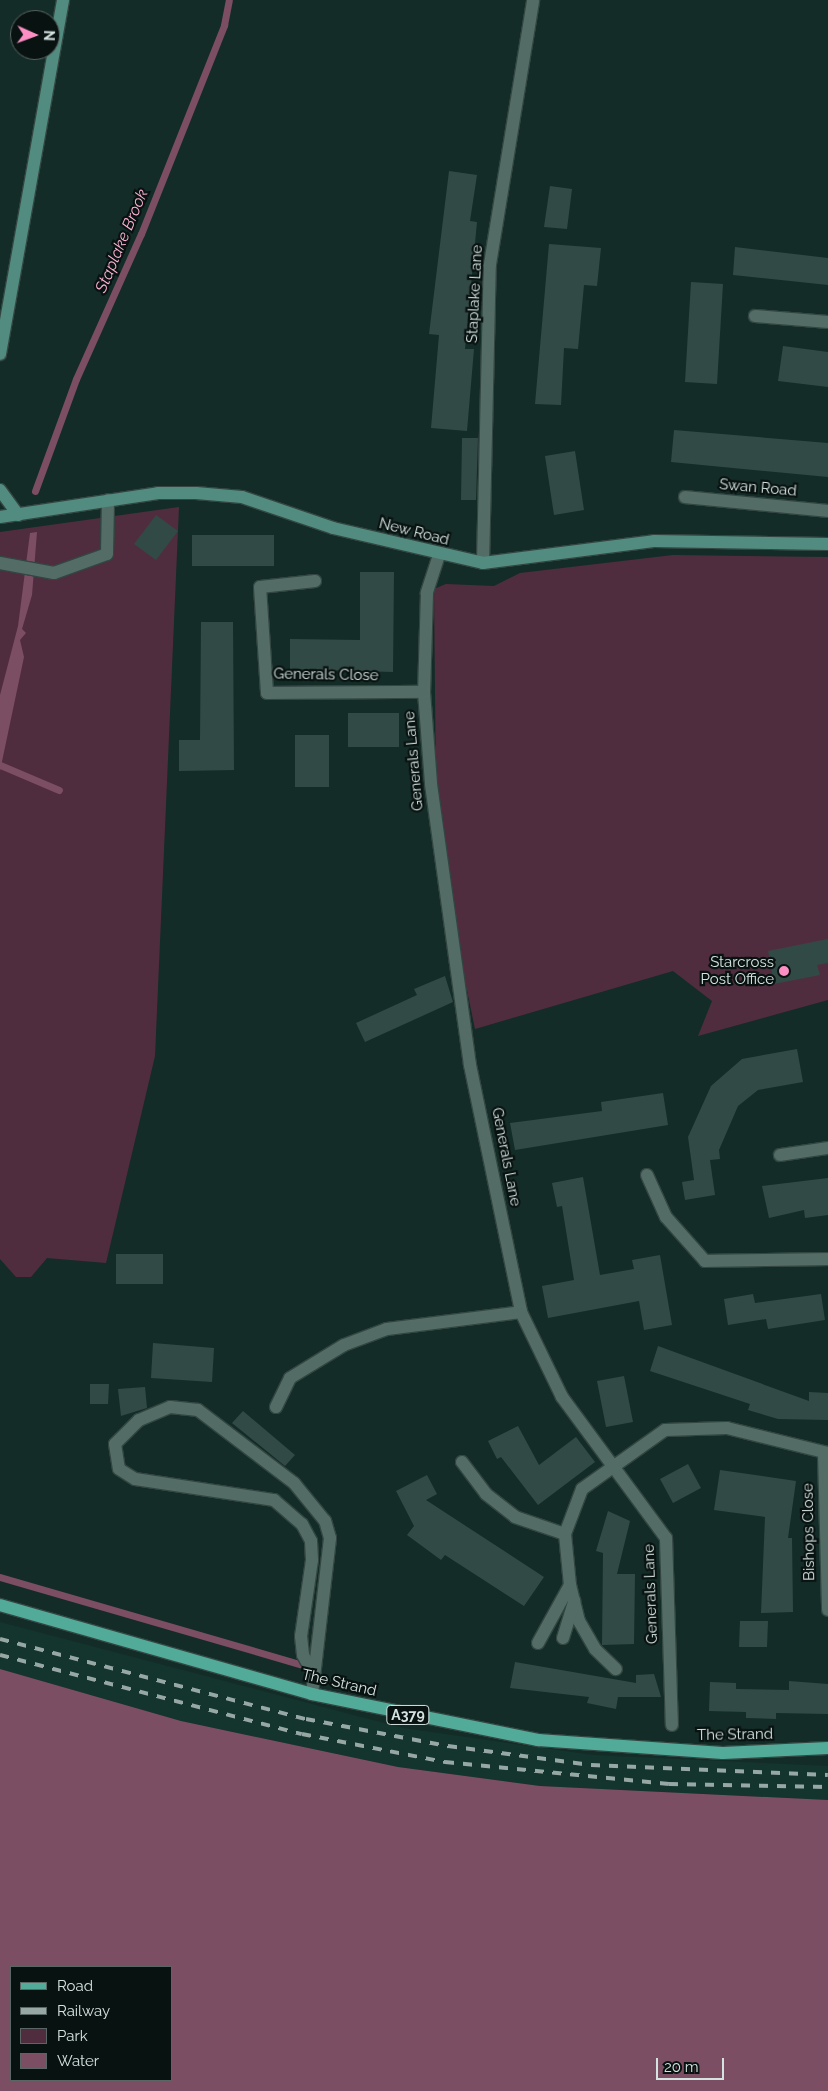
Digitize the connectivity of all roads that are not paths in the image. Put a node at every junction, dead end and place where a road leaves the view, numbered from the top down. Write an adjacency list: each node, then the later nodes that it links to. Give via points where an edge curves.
1 (63, 0): 5 (street)
2 (533, 0): 15 (street, Staplake Lane, via 490,264)
3 (755, 316): 4 (street)
4 (828, 322)
5 (0, 354)
6 (0, 490): 10 (street)
7 (685, 497): 9 (street, Swan Road)
8 (108, 500): 10 (street, New Road); 13 (street, New Road, via 158,493 242,497 333,528); 14 (street, via 107,554 54,572)
9 (828, 510)
10 (18, 515): 11 (street, New Road)
11 (0, 516)
12 (828, 544): 15 (street, New Road, via 654,541)
13 (439, 555): 15 (street, New Road); 17 (street, Generals Lane, via 427,593)
14 (0, 562)
15 (483, 563)
16 (315, 581): 17 (street, Generals Close, via 260,587 267,693)
17 (424, 692): 22 (street, Generals Lane, via 431,784 470,1065)
18 (828, 1148): 19 (street)
19 (780, 1155)
20 (647, 1175): 21 (street, via 666,1217 705,1260)
21 (828, 1259)
22 (521, 1312): 23 (street, via 387,1329 344,1345 290,1378); 26 (street, Generals Lane, via 562,1397)
23 (276, 1407)
24 (826, 1453): 26 (street, via 727,1428 665,1430); 31 (street, Bishops Close)
25 (462, 1462): 27 (street, via 486,1494 515,1517)
26 (611, 1468): 27 (street, via 582,1489); 37 (street, Generals Lane, via 666,1538)
27 (565, 1534): 28 (street)
28 (570, 1585): 29 (street); 33 (street)
29 (574, 1601): 32 (street); 34 (street, via 579,1621 595,1649)
30 (0, 1605): 36 (main road, The Strand / A379)
31 (828, 1610)
32 (563, 1638)
33 (538, 1643)
34 (616, 1669)
35 (313, 1674): 35 (street, via 303,1655 301,1636 312,1560 311,1541 302,1524 274,1500 135,1479 119,1470 115,1444 139,1420 170,1408 198,1410 294,1483 325,1520 330,1538); 36 (street)
36 (312, 1694): 38 (main road, The Strand / A379, via 538,1740 678,1752)
37 (672, 1725)
38 (828, 1748)

